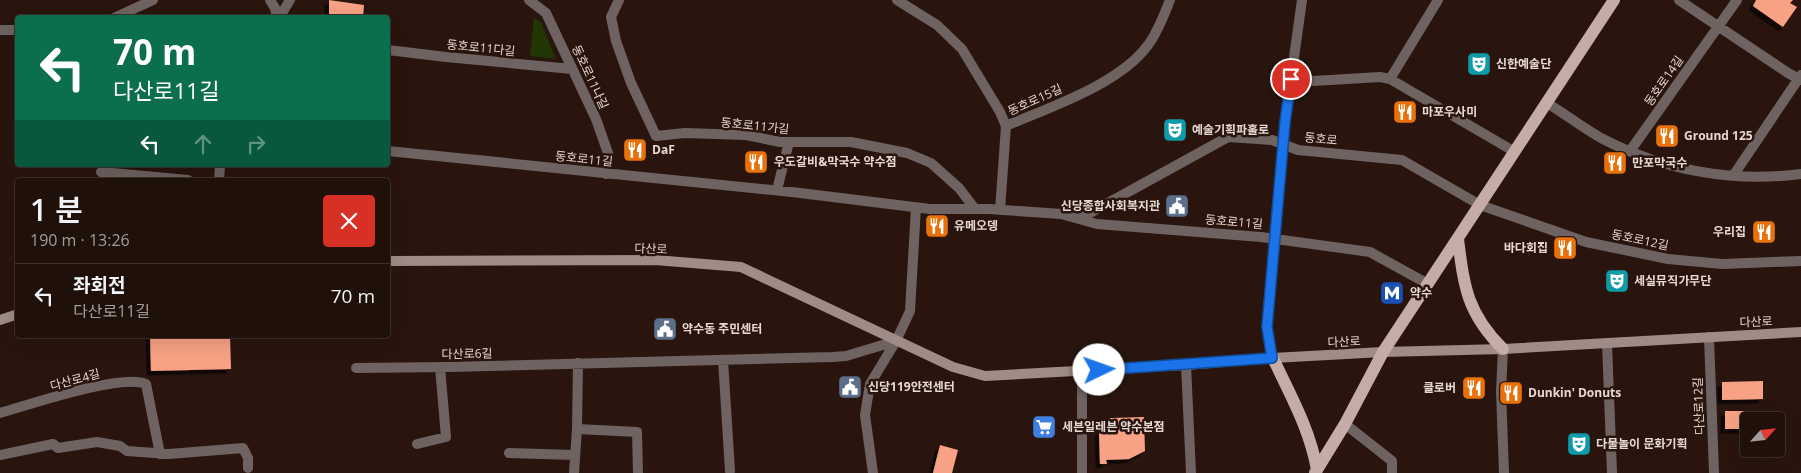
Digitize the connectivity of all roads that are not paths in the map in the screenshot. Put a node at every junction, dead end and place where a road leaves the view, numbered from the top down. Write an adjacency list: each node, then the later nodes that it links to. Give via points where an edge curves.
1 (154, 0): 13 (street)
2 (270, 0): 14 (street)
3 (290, 0): 15 (street)
4 (530, 0): 20 (street, 동호로11나길, via 546,13)
5 (619, 0): 26 (street, 동호로11가길, via 611,17 616,41 656,136 685,133 746,135)
6 (897, 0): 25 (street, 동호로15길, via 937,25 962,49)
7 (1170, 0): 25 (street, 동호로15길, via 1148,45 1120,72)
8 (1302, 0): 22 (street)
9 (1438, 0): 23 (street)
10 (1614, 0): 24 (main road)
11 (1679, 0): 16 (street)
12 (1737, 0): 16 (street, 동호로14길)
13 (121, 15)
14 (277, 15)
15 (280, 15)
16 (1719, 26): 21 (street); 28 (street, 동호로14길)
17 (0, 30): 18 (street)
18 (15, 30)
19 (390, 50): 20 (street, 동호로11다길)
20 (572, 69): 32 (street, 동호로11나길, via 596,119 609,156)
21 (1800, 78): 34 (street)
22 (1291, 79): 23 (street); 27 (street)
23 (1390, 79): 30 (street)
24 (1547, 102): 28 (street, via 1601,138); 30 (main road)
25 (1006, 126): 40 (street)
26 (790, 142): 36 (street); 39 (street, 동호로11가길, via 851,142 907,153 931,163)
27 (1284, 143): 37 (street, 동호로, via 1298,150 1402,160); 41 (street, 동호로, via 1228,137); 42 (street)
28 (1630, 151): 34 (street, via 1680,168)
29 (390, 152): 32 (street, 동호로11길)
30 (1515, 152): 37 (main road)
31 (102, 172): 35 (street)
32 (606, 174): 36 (street, 동호로11길)
33 (1801, 174): 34 (street)
34 (1733, 176)
35 (166, 178)
36 (777, 190): 38 (street, 동호로11길)
37 (1480, 205): 43 (main road); 45 (street, 동호로12길, via 1586,242 1668,259 1722,264)
38 (916, 207): 39 (street, 동호로11길); 51 (street, via 910,311)
39 (975, 209): 40 (street, 동호로11길)
40 (1000, 210): 41 (street, 동호로11길, via 1061,214)
41 (1079, 219): 42 (street, 동호로11길, via 1097,224)
42 (1274, 238): 46 (street, 동호로11길, via 1370,252); 55 (street, via 1267,327)
43 (1458, 239): 46 (main road); 53 (main road, via 1463,277 1472,305 1484,329)
44 (390, 261): 51 (main road, 다산로, via 655,260 741,268)
45 (1801, 261)
46 (1428, 284): 54 (main road)
47 (15, 315): 48 (main road)
48 (0, 320)
49 (1801, 332): 50 (main road, 다산로)
50 (1709, 337): 52 (main road, 다산로); 81 (street, 다산로12길)
51 (896, 341): 56 (street, 다산로6길, via 846,356); 61 (main road, 다산로, via 953,368 984,376); 75 (street, via 870,384 864,414)
52 (1607, 343): 53 (main road, 다산로); 80 (street)
53 (1503, 349): 54 (main road, 다산로); 79 (street)
54 (1383, 352): 55 (main road, 다산로); 63 (main road)
55 (1272, 358): 58 (main road, 다산로); 72 (main road, via 1303,420 1313,449)
56 (723, 360): 57 (street, 다산로6길); 71 (street)
57 (578, 363): 59 (street, 다산로6길); 64 (street)
58 (1186, 365): 61 (main road, 다산로); 77 (street)
59 (440, 367): 60 (street, 다산로6길); 65 (street, via 446,437)
60 (356, 368)
61 (1082, 370): 76 (street)
62 (0, 413): 67 (street, 다산로4길, via 101,384 140,381 146,384)
63 (1345, 424): 72 (main road); 78 (street, via 1392,461)
64 (577, 429): 69 (street); 74 (street, via 636,432)
65 (417, 444)
66 (509, 453): 69 (street)
67 (160, 454): 68 (street, via 127,451 120,446 97,442 58,448 53,444); 70 (street, via 243,448)
68 (0, 455)
69 (576, 455): 73 (street)
70 (248, 468)
71 (730, 471)
72 (1316, 472)
73 (574, 473)
74 (638, 473)
75 (873, 473)
76 (1082, 473)
77 (1191, 473)
78 (1392, 473)
79 (1504, 473)
80 (1612, 473)
81 (1714, 473)

